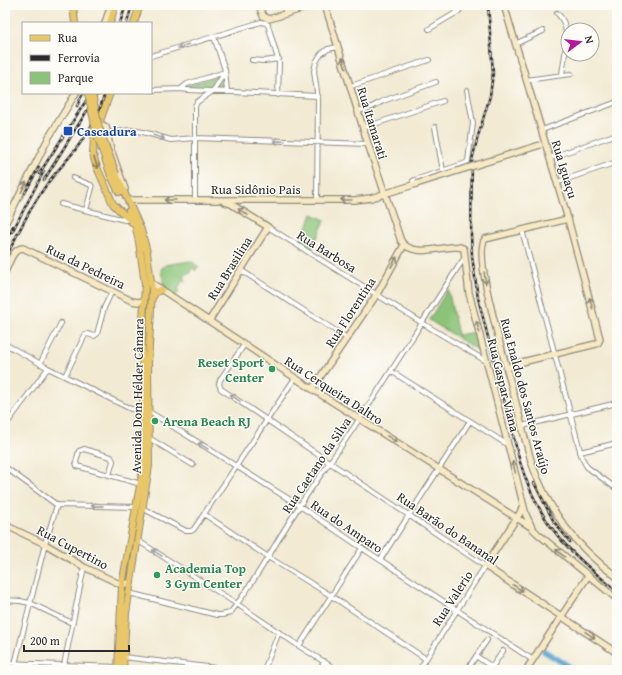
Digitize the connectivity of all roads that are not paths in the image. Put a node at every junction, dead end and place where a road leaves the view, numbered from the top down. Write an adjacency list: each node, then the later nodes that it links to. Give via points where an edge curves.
1 (72, 5): 13 (main road)
2 (93, 5): 3 (main road)
3 (99, 5)
4 (111, 5): 20 (main road)
5 (115, 5): 20 (main road)
6 (140, 5): 21 (main road)
7 (259, 5): 16 (main road)
8 (284, 5): 15 (street)
9 (314, 5): 15 (main road)
10 (325, 5): 27 (main road, Rua Itamarati)
11 (458, 5): 23 (street, via 458,11)
12 (504, 5): 26 (main road, Rua Iguaçu)
13 (74, 13): 18 (main road); 19 (main road)
14 (557, 13): 34 (street, via 563,19 566,32)
15 (286, 14): 17 (main road)
16 (262, 19): 17 (main road); 22 (street); 25 (street)
17 (271, 19): 22 (street)
18 (70, 22)
19 (75, 22)
20 (108, 22)
21 (134, 22)
22 (268, 25): 29 (street)
23 (430, 29)
24 (543, 31): 26 (street)
25 (214, 37): 28 (street, one-way to 28); 32 (street)
26 (515, 44): 35 (main road, Rua Iguaçu)
27 (338, 46): 37 (main road, Rua Itamarati, one-way to 27); 48 (street, via 324,52 316,62 314,76)
28 (152, 56)
29 (279, 59): 30 (street); 47 (street)
30 (252, 60)
31 (429, 60): 37 (street)
32 (225, 72): 38 (street, via 187,84); 41 (street); 42 (street)
33 (571, 74): 34 (street)
34 (562, 75): 35 (street)
35 (526, 80): 55 (main road, Rua Iguaçu)
36 (436, 82): 51 (street)
37 (350, 86): 51 (main road, Rua Itamarati)
38 (182, 89): 39 (street); 41 (street)
39 (152, 90)
40 (467, 90): 64 (street, via 473,123 468,161 466,164)
41 (213, 91): 42 (street); 58 (street, via 195,106)
42 (227, 91): 47 (street)
43 (75, 94): 79 (main road, one-way to 43, via 49,137)
44 (88, 94): 65 (main road, bridge, via 97,135)
45 (92, 94): 65 (main road, bridge, via 99,128)
46 (110, 94): 52 (main road)
47 (278, 94): 48 (street)
48 (318, 96): 59 (street)
49 (443, 101): 54 (street)
50 (617, 102): 55 (street)
51 (358, 111): 54 (main road, Rua Itamarati)
52 (98, 125): 56 (main road, via 105,126); 75 (main road, one-way to 75, via 93,142 93,154)
53 (435, 127): 64 (street)
54 (363, 128): 60 (main road, Rua Itamarati)
55 (542, 130): 61 (main road, Rua Iguaçu)
56 (107, 133): 58 (street, one-way to 58, via 131,130 171,140); 70 (main road, Avenida Dom Hélder Câmara)
57 (617, 134): 62 (street)
58 (195, 138): 59 (street, one-way to 58); 71 (street)
59 (318, 142): 60 (street); 72 (street)
60 (368, 144): 69 (main road, Rua Itamarati)
61 (543, 144): 62 (main road, Rua Iguaçu); 68 (main road, Rua Sidônio Pais, bridge)
62 (550, 158): 67 (main road, Rua Iguaçu)
63 (617, 162): 67 (street)
64 (443, 170): 68 (street, via 414,180)
65 (114, 175): 70 (main road, Avenida Dom Hélder Câmara); 80 (main road, Avenida Dom Hélder Câmara)
66 (73, 178): 76 (street, via 91,185)
67 (558, 182): 78 (main road, Rua Iguaçu)
68 (415, 185): 69 (main road, Rua Sidônio Pais)
69 (384, 194): 72 (main road, Rua Sidônio Pais, one-way to 72, via 355,200); 83 (main road, Rua Itamarati)
70 (127, 199): 71 (main road, Rua Sidônio Pais, one-way to 70); 88 (main road, Avenida Dom Hélder Câmara, via 142,230)
71 (195, 200): 73 (main road, Rua Sidônio Pais)
72 (317, 200): 73 (main road, Rua Sidônio Pais)
73 (217, 201): 81 (main road, Rua Barbosa, one-way to 73, via 231,204)
74 (61, 204): 76 (street)
75 (115, 206): 77 (street); 80 (main road)
76 (86, 210): 77 (street)
77 (112, 217): 80 (street)
78 (568, 219): 82 (main road); 100 (main road, Rua Iguaçu, one-way to 78, via 599,341)
79 (5, 222)
80 (132, 222): 87 (main road, Avenida Dom Hélder Câmara)
81 (268, 227): 85 (main road, Rua Brasilina); 91 (street, Rua Barbosa)
82 (522, 230): 100 (street); 101 (main road, Rua Enaldo dos Santos Araújo, one-way to 101, via 489,237 483,244 488,295)
83 (404, 245): 84 (main road, Rua Gaspar Viana, via 426,250 461,247 464,249); 91 (main road, Rua Florentina, one-way to 83)
84 (465, 257): 95 (street, Rua Caetano da Silva); 102 (main road, Rua Gaspar Viana, one-way to 84, via 469,293)
85 (242, 271): 94 (main road, Rua Brasilina); 97 (street)
86 (5, 272): 90 (main road, Rua da Pedreira, via 15,253 23,248)
87 (144, 276): 88 (main road, Rua Cerqueira Daltro); 93 (main road, Avenida Dom Hélder Câmara)
88 (152, 284): 89 (main road, Rua Cerqueira Daltro); 92 (main road, Avenida Dom Hélder Câmara)
89 (161, 290): 92 (main road, via 156,292); 94 (main road, Rua Cerqueira Daltro)
90 (112, 291): 93 (main road, Rua da Pedreira, via 136,302); 108 (street, via 97,334 85,335)
91 (376, 294): 95 (street, Rua Barbosa); 97 (main road, Rua Florentina)
92 (151, 300): 112 (main road, Avenida Dom Hélder Câmara)
93 (144, 301): 112 (main road, Avenida Dom Hélder Câmara, via 142,346)
94 (209, 321): 99 (main road, Rua Cerqueira Daltro)
95 (422, 322): 102 (street, Rua Barbosa); 107 (street, Rua Caetano da Silva)
96 (61, 323): 104 (street)
97 (347, 338): 110 (main road, Rua Florentina)
98 (5, 344): 104 (street, Rua do Amparo)
99 (244, 345): 109 (main road, Rua Cerqueira Daltro); 115 (street, Rua Barão do Bananal, one-way to 99, via 220,386 222,378)
100 (555, 354): 103 (main road); 113 (street)
101 (504, 357): 103 (main road); 106 (main road, Rua Enaldo dos Santos Araújo)
102 (487, 361): 121 (main road, Rua Gaspar Viana)
103 (516, 363): 106 (main road)
104 (40, 364): 105 (street, Rua do Amparo)
105 (48, 368): 108 (street, Rua do Amparo); 117 (street)
106 (507, 369): 118 (main road, Rua Enaldo dos Santos Araújo)
107 (391, 371): 114 (street, Rua Caetano da Silva); 116 (street)
108 (65, 376): 112 (street, Rua do Amparo, via 132,409)
109 (295, 378): 110 (main road, Rua Cerqueira Daltro); 115 (street)
110 (312, 389): 114 (main road, Rua Cerqueira Daltro)
111 (617, 403): 113 (street)
112 (145, 411): 119 (main road, Avenida Dom Hélder Câmara); 125 (street, Rua do Amparo, one-way to 112); 129 (main road, Avenida Dom Hélder Câmara)
113 (570, 414): 118 (street); 122 (street)
114 (360, 419): 123 (street, Rua Caetano da Silva); 127 (main road, Rua Cerqueira Daltro, one-way to 127)
115 (267, 420): 123 (street, Rua Barão do Bananal); 125 (street)
116 (470, 421): 121 (street); 127 (street)
117 (5, 426)
118 (522, 426): 148 (main road, Rua Enaldo dos Santos Araújo, via 532,464 546,498 576,541)
119 (149, 438): 124 (street); 134 (main road, Avenida Dom Hélder Câmara, via 149,466)
120 (617, 443): 122 (street)
121 (508, 445): 132 (main road, Rua Gaspar Viana, one-way to 121)
122 (580, 452): 130 (street, via 587,467)
123 (329, 462): 133 (street, Rua Caetano da Silva); 136 (street, Rua Barão do Bananal)
124 (193, 465)
125 (236, 466): 133 (street, Rua do Amparo); 135 (street)
126 (5, 467): 131 (street)
127 (439, 469): 136 (street); 137 (main road, Rua Cerqueira Daltro)
128 (109, 475): 128 (street, via 112,458 84,449 79,451 77,466); 129 (street)
129 (141, 484): 134 (main road, Avenida Dom Hélder Câmara)
130 (617, 489)
131 (57, 505): 134 (street, one-way to 131); 141 (street)
132 (523, 505): 137 (main road); 139 (main road, Rua Gaspar Viana)
133 (300, 506): 142 (street, Rua do Amparo); 143 (street, Rua Caetano da Silva)
134 (139, 507): 135 (street, via 186,531 198,526); 140 (main road, Avenida Dom Hélder Câmara); 150 (main road, Avenida Dom Hélder Câmara)
135 (204, 514): 143 (street)
136 (409, 515): 144 (street); 145 (street, Rua Barão do Bananal)
137 (516, 518): 139 (main road, Rua Cerqueira Daltro); 145 (main road, Rua Valerio)
138 (5, 525): 141 (main road, Rua Cupertino)
139 (532, 528): 147 (main road, Rua Cerqueira Daltro, one-way to 139)
140 (137, 540): 149 (main road, Avenida Dom Hélder Câmara); 156 (street, one-way to 140)
141 (45, 544): 146 (main road, Rua Cupertino); 155 (street)
142 (362, 548): 144 (street, Rua do Amparo); 152 (street)
143 (268, 557): 152 (street); 156 (street, Rua Caetano da Silva)
144 (380, 560): 157 (street, Rua do Amparo)
145 (486, 566): 157 (street, Rua Valerio); 158 (main road, Rua Barão do Bananal, one-way to 158)
146 (84, 567): 150 (main road, Rua Cupertino); 159 (street)
147 (588, 576): 153 (main road, Rua Cerqueira Daltro); 158 (main road)
148 (617, 577)
149 (131, 582): 150 (main road); 151 (main road, Avenida Dom Hélder Câmara)
150 (122, 585): 174 (main road, Avenida Dom Hélder Câmara)
151 (129, 593): 156 (street, via 217,615 227,614); 166 (main road, Avenida Dom Hélder Câmara)
152 (330, 595): 162 (street); 167 (street)
153 (617, 599)
154 (5, 600): 155 (street)
155 (30, 603): 159 (street); 171 (street)
156 (237, 604): 160 (street)
157 (457, 610): 167 (street, Rua Valerio); 168 (street, Rua do Amparo)
158 (562, 617): 164 (main road, Rua Barão do Bananal, one-way to 164); 168 (main road)
159 (72, 623): 172 (street)
160 (279, 632): 162 (street); 177 (street)
161 (487, 640): 165 (street)
162 (299, 646): 169 (street)
163 (503, 651): 173 (street)
164 (617, 653)
165 (476, 656): 173 (street); 181 (street)
166 (123, 657): 174 (main road, Avenida Dom Hélder Câmara); 176 (street)
167 (426, 659): 180 (street, Rua Valerio)
168 (533, 660): 182 (main road)
169 (324, 661): 178 (street); 179 (street)
170 (5, 663): 171 (street)
171 (16, 664): 172 (street); 175 (street)
172 (64, 665): 174 (street)
173 (491, 668)
174 (120, 669)
175 (18, 670)
176 (233, 670)
177 (264, 670)
178 (320, 670)
179 (337, 670)
180 (419, 670)
181 (467, 670)
182 (526, 670)

